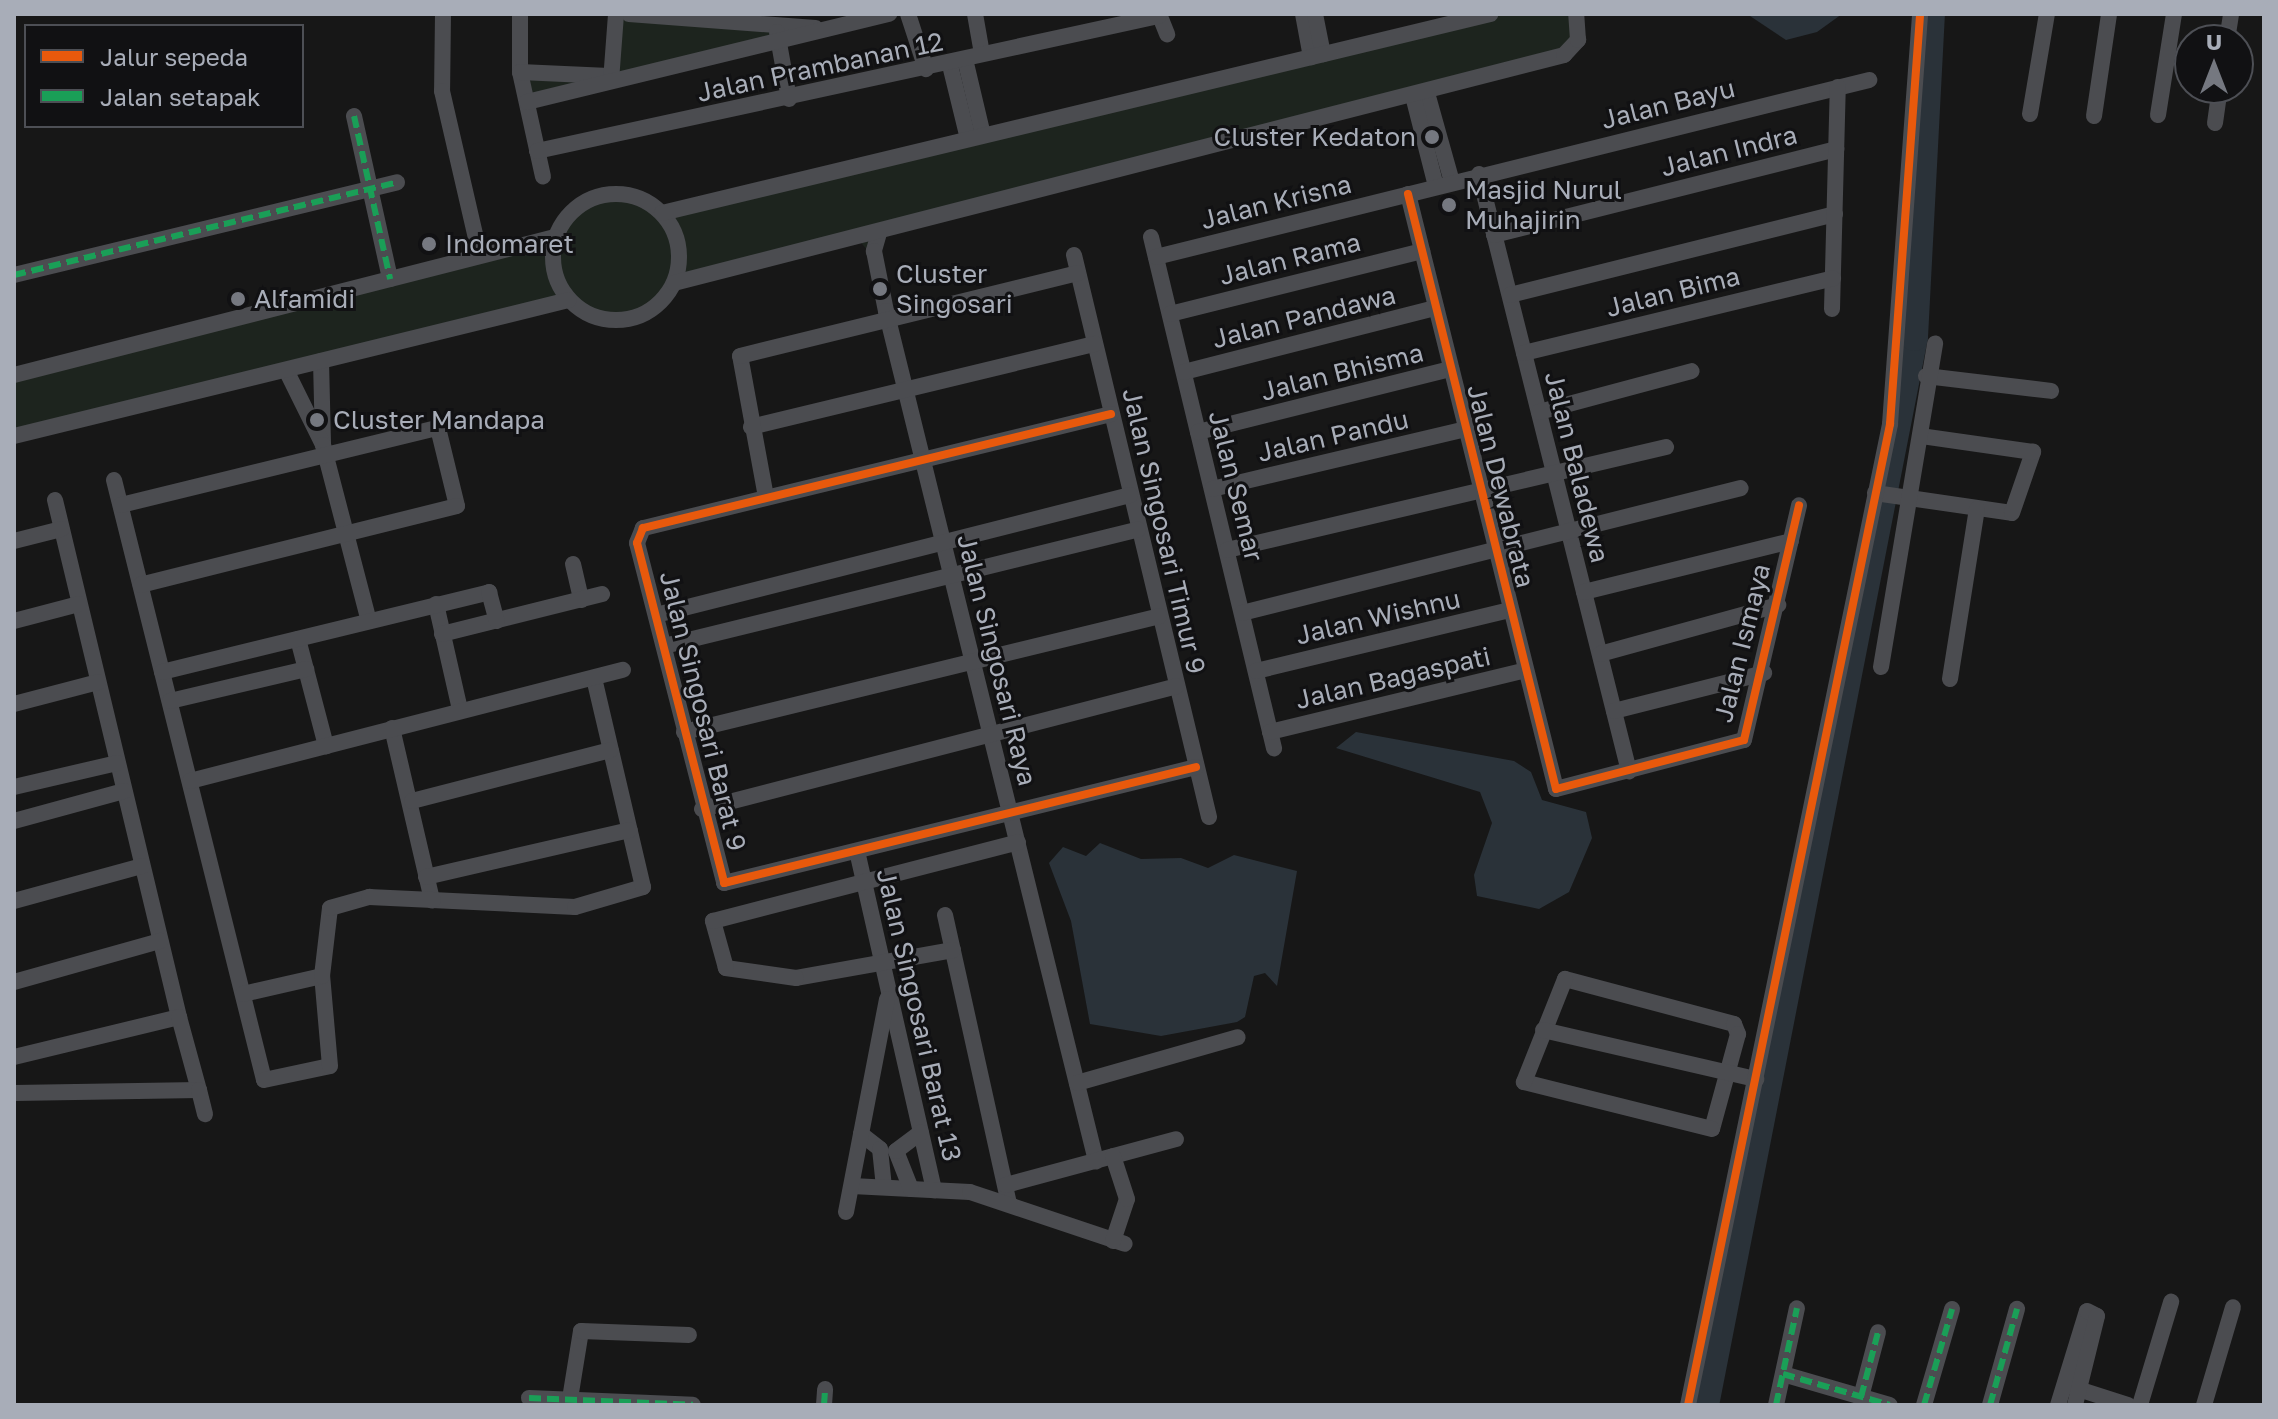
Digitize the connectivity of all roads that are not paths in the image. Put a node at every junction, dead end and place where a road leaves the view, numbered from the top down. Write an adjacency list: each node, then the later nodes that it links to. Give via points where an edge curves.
1 (443, 14): 57 (street, via 442,91)
2 (520, 14): 26 (street)
3 (616, 14): 27 (street)
4 (629, 14): 17 (street)
5 (889, 14): 18 (street)
6 (908, 14): 25 (street)
7 (975, 14): 22 (street)
8 (1303, 14): 23 (street)
9 (1315, 14): 23 (street)
10 (1490, 14): 23 (street)
11 (1576, 14): 30 (street, via 1578,40 1569,53)
12 (1920, 14): 99 (street, via 1902,321)
13 (2047, 14): 34 (street)
14 (2109, 14): 37 (street)
15 (2174, 14): 35 (street)
16 (1159, 15): 20 (street); 22 (street, Jalan Prambanan 12)
17 (776, 17): 19 (street); 21 (street)
18 (847, 19): 19 (street)
19 (820, 29): 21 (street)
20 (1167, 34)
21 (778, 40): 27 (street); 31 (street)
22 (982, 52): 24 (street, Jalan Prambanan 12)
23 (1317, 56): 39 (street)
24 (958, 62): 25 (street, Jalan Prambanan 12); 39 (street)
25 (926, 69): 31 (street, Jalan Prambanan 12)
26 (520, 72): 27 (street); 32 (street)
27 (611, 78): 32 (street)
28 (1869, 80): 29 (street, Jalan Bayu)
29 (1838, 87): 40 (street); 42 (street, Jalan Bayu)
30 (1420, 94): 45 (street); 50 (street)
31 (789, 99): 41 (street, Jalan Prambanan 12)
32 (527, 102): 41 (street)
33 (2218, 104): 38 (street)
34 (2030, 114)
35 (2158, 115)
36 (354, 116): 46 (street)
37 (2094, 116)
38 (2215, 123)
39 (975, 137): 48 (street)
40 (1836, 149): 49 (street); 51 (street, Jalan Indra)
41 (537, 151): 43 (street)
42 (1479, 174): 45 (street, Jalan Bayu); 51 (street, Jalan Baladewa)
43 (543, 177)
44 (397, 182): 46 (street)
45 (1444, 184): 47 (street, Jalan Krisna)
46 (369, 187): 61 (street); 63 (street)
47 (1408, 194): 55 (street, Jalan Dewabrata); 59 (street, Jalan Krisna)
48 (662, 213): 52 (street, via 632,195 596,196 567,216); 64 (street, via 679,246)
49 (1835, 214): 62 (street); 65 (street)
50 (879, 233): 54 (street); 56 (street)
51 (1494, 235): 65 (street, Jalan Baladewa)
52 (555, 237): 57 (street); 66 (street, via 554,273)
53 (1151, 237): 59 (street, Jalan Semar)
54 (857, 238): 56 (street); 64 (street)
55 (1422, 251): 67 (street, Jalan Dewabrata); 69 (street, Jalan Rama)
56 (872, 252): 70 (street)
57 (480, 255): 63 (street)
58 (1074, 255): 60 (street, Jalan Singosari Timur 9)
59 (1156, 257): 69 (street, Jalan Semar)
60 (1078, 273): 70 (street); 72 (street, Jalan Singosari Timur 9)
61 (14, 275)
62 (1833, 278): 68 (street); 73 (street, Jalan Bima)
63 (390, 279): 79 (street)
64 (674, 283): 66 (street, via 649,310 626,319 589,314)
65 (1510, 295): 73 (street, Jalan Baladewa)
66 (569, 300): 74 (street)
67 (1436, 308): 75 (street, Jalan Dewabrata); 78 (street, Jalan Pandawa)
68 (1832, 309)
69 (1170, 314): 78 (street, Jalan Semar)
70 (887, 315): 82 (street, Jalan Singosari Raya); 86 (street, via 744,353 740,377)
71 (1935, 343): 80 (street, via 1935,369)
72 (1095, 344): 82 (street); 85 (street, Jalan Singosari Timur 9)
73 (1524, 353): 84 (street, Jalan Baladewa)
74 (321, 361): 76 (street); 81 (street)
75 (1451, 369): 87 (street, Jalan Dewabrata); 88 (street, Jalan Bhisma)
76 (286, 370): 81 (street); 89 (street)
77 (1692, 371): 84 (street)
78 (1184, 372): 88 (street, Jalan Semar)
79 (14, 375)
80 (1926, 376): 83 (street); 90 (street)
81 (310, 389): 92 (street, via 328,433)
82 (907, 389): 86 (street); 93 (street, Jalan Singosari Raya)
83 (2051, 391)
84 (1539, 412): 94 (street, Jalan Baladewa)
85 (1111, 414): 93 (street); 100 (street, Jalan Singosari Timur 9)
86 (751, 427): 101 (street)
87 (1466, 429): 97 (street, Jalan Pandu); 98 (street, Jalan Dewabrata)
88 (1198, 432): 97 (street, Jalan Semar)
89 (14, 436)
90 (1920, 436): 102 (street); 106 (street, via 2033,452 2012,513)
91 (1666, 447): 94 (street)
92 (325, 451): 104 (street); 110 (street); 110 (street, via 437,424 457,506)
93 (924, 457): 101 (street); 113 (street, Jalan Singosari Raya)
94 (1554, 473): 98 (street); 109 (street, Jalan Baladewa)
95 (114, 480): 104 (street)
96 (1741, 488): 109 (street)
97 (1212, 489): 114 (street, Jalan Semar)
98 (1482, 492): 114 (street); 115 (street, Jalan Dewabrata)
99 (1881, 494): 102 (street); 193 (street)
100 (1130, 495): 108 (street, Jalan Singosari Timur 9); 113 (street)
101 (766, 497): 127 (street, Jalan Singosari Barat 9, via 643,528 637,543)
102 (1911, 499): 106 (street); 137 (street)
103 (55, 500): 107 (street)
104 (121, 505): 118 (street)
105 (1799, 505): 112 (street, Jalan Ismaya)
106 (1977, 509): 145 (street)
107 (61, 529): 111 (street); 122 (street)
108 (1138, 530): 117 (street); 128 (street, Jalan Singosari Timur 9)
109 (1570, 534): 115 (street); 119 (street, Jalan Baladewa)
110 (347, 536): 118 (street); 130 (street)
111 (14, 541)
112 (1791, 541): 119 (street); 124 (street, Jalan Ismaya)
113 (943, 542): 117 (street, Jalan Singosari Raya); 127 (street)
114 (1227, 550): 126 (street, Jalan Semar)
115 (1497, 551): 125 (street, Jalan Dewabrata); 126 (street)
116 (573, 564): 121 (street)
117 (952, 575): 134 (street); 136 (street, Jalan Singosari Raya)
118 (141, 585): 142 (street)
119 (1584, 592): 135 (street, Jalan Baladewa)
120 (602, 594): 121 (street)
121 (581, 600): 131 (street)
122 (79, 604): 129 (street); 146 (street)
123 (436, 604): 130 (street); 131 (street, via 489,592); 132 (street)
124 (1778, 605): 135 (street); 143 (street, Jalan Ismaya)
125 (1511, 610): 140 (street, Jalan Dewabrata); 141 (street, Jalan Wishnu)
126 (1242, 613): 141 (street, Jalan Semar)
127 (656, 615): 134 (street, Jalan Singosari Barat 9)
128 (1159, 616): 136 (street); 147 (street, Jalan Singosari Timur 9)
129 (14, 621)
130 (369, 621): 133 (street)
131 (497, 621): 132 (street)
132 (442, 634): 150 (street)
133 (298, 639): 138 (street); 142 (street)
134 (664, 646): 153 (street, Jalan Singosari Barat 9)
135 (1600, 654): 151 (street, Jalan Baladewa)
136 (974, 662): 153 (street); 154 (street, Jalan Singosari Raya)
137 (1881, 667)
138 (306, 669): 148 (street); 156 (street)
139 (623, 670): 144 (street)
140 (1526, 670): 155 (street, Jalan Bagaspati); 163 (street, Jalan Dewabrata)
141 (1256, 671): 155 (street, Jalan Semar)
142 (162, 672): 148 (street)
143 (1764, 673): 151 (street); 160 (street, Jalan Ismaya, via 1744,740)
144 (594, 678): 150 (street); 157 (street)
145 (1950, 679)
146 (98, 682): 149 (street); 158 (street)
147 (1176, 686): 154 (street); 159 (street, Jalan Singosari Timur 9)
148 (170, 701): 161 (street)
149 (14, 704)
150 (460, 710): 152 (street)
151 (1614, 711): 160 (street, Jalan Baladewa)
152 (392, 728): 156 (street); 165 (street)
153 (684, 732): 166 (street, Jalan Singosari Barat 9)
154 (991, 733): 166 (street); 167 (street, Jalan Singosari Raya)
155 (1272, 740)
156 (326, 746): 161 (street)
157 (611, 750): 165 (street); 170 (street)
158 (117, 763): 162 (street); 164 (street)
159 (1196, 767): 167 (street); 168 (street, Jalan Singosari Timur 9)
160 (1629, 771): 163 (street, Jalan Ismaya)
161 (190, 781): 185 (street)
162 (14, 787)
163 (1554, 787)
164 (124, 791): 169 (street); 173 (street)
165 (412, 801): 174 (street)
166 (702, 809): 172 (street, Jalan Singosari Barat 9, via 719,877 731,884)
167 (1011, 814): 171 (street, Jalan Singosari Raya); 172 (street)
168 (1209, 817)
169 (14, 821)
170 (630, 830): 174 (street); 176 (street, via 643,887 575,907)
171 (1018, 842): 175 (street); 194 (street, Jalan Singosari Raya)
172 (857, 851): 175 (street, Jalan Singosari Barat 13)
173 (142, 866): 177 (street); 179 (street)
174 (426, 877): 176 (street)
175 (864, 881): 181 (street, Jalan Singosari Barat 13); 181 (street, via 718,918 712,927 722,963 736,970 806,979)
176 (433, 900): 182 (street, via 369,897 330,908)
177 (14, 901)
178 (945, 915): 180 (street)
179 (160, 941): 183 (street); 186 (street)
180 (953, 950): 181 (street); 203 (street)
181 (882, 963): 184 (street, Jalan Singosari Barat 13)
182 (322, 975): 185 (street); 185 (street, via 330,1066 264,1080)
183 (14, 982)
184 (889, 990): 190 (street, Jalan Singosari Barat 13); 191 (street)
185 (243, 994)
186 (179, 1017): 189 (street); 195 (street)
187 (1543, 1030): 192 (street); 192 (street, via 1568,979 1734,1024); 192 (street, via 1524,1073 1527,1084 1690,1129 1712,1129)
188 (1238, 1037): 194 (street)
189 (14, 1057)
190 (904, 1057): 191 (street, via 889,1063); 198 (street, Jalan Singosari Barat 13)
191 (876, 1058): 199 (street)
192 (1728, 1073): 193 (street)
193 (1756, 1079): 223 (street)
194 (1077, 1083): 202 (street, Jalan Singosari Raya)
195 (199, 1090): 196 (street); 197 (street)
196 (14, 1093)
197 (205, 1114)
198 (921, 1132): 206 (street, via 896,1151); 207 (street, Jalan Singosari Barat 13)
199 (861, 1134): 204 (street); 205 (street, via 880,1149)
200 (1176, 1139): 201 (street)
201 (1113, 1156): 202 (street); 208 (street, via 1127,1199 1119,1242)
202 (1096, 1161): 203 (street)
203 (1006, 1185): 208 (street)
204 (852, 1186): 205 (street); 209 (street)
205 (884, 1187): 206 (street)
206 (911, 1189): 207 (street)
207 (934, 1190): 208 (street)
208 (1009, 1204)
209 (846, 1212)
210 (2171, 1302): 230 (street)
211 (2233, 1307): 231 (street)
212 (1797, 1308): 217 (street)
213 (1952, 1309): 226 (street)
214 (2017, 1309): 227 (street)
215 (1878, 1332): 219 (street)
216 (689, 1335): 221 (street, via 581,1331)
217 (1783, 1374): 219 (street); 224 (street)
218 (2073, 1393): 228 (street); 229 (street)
219 (1861, 1397): 225 (street)
220 (529, 1398): 221 (street)
221 (570, 1402): 222 (street)
222 (693, 1405)
223 (1688, 1405)
224 (1776, 1405)
225 (1890, 1405)
226 (1924, 1405)
227 (1990, 1405)
228 (2058, 1405)
229 (2128, 1405)
230 (2140, 1405)
231 (2204, 1405)

